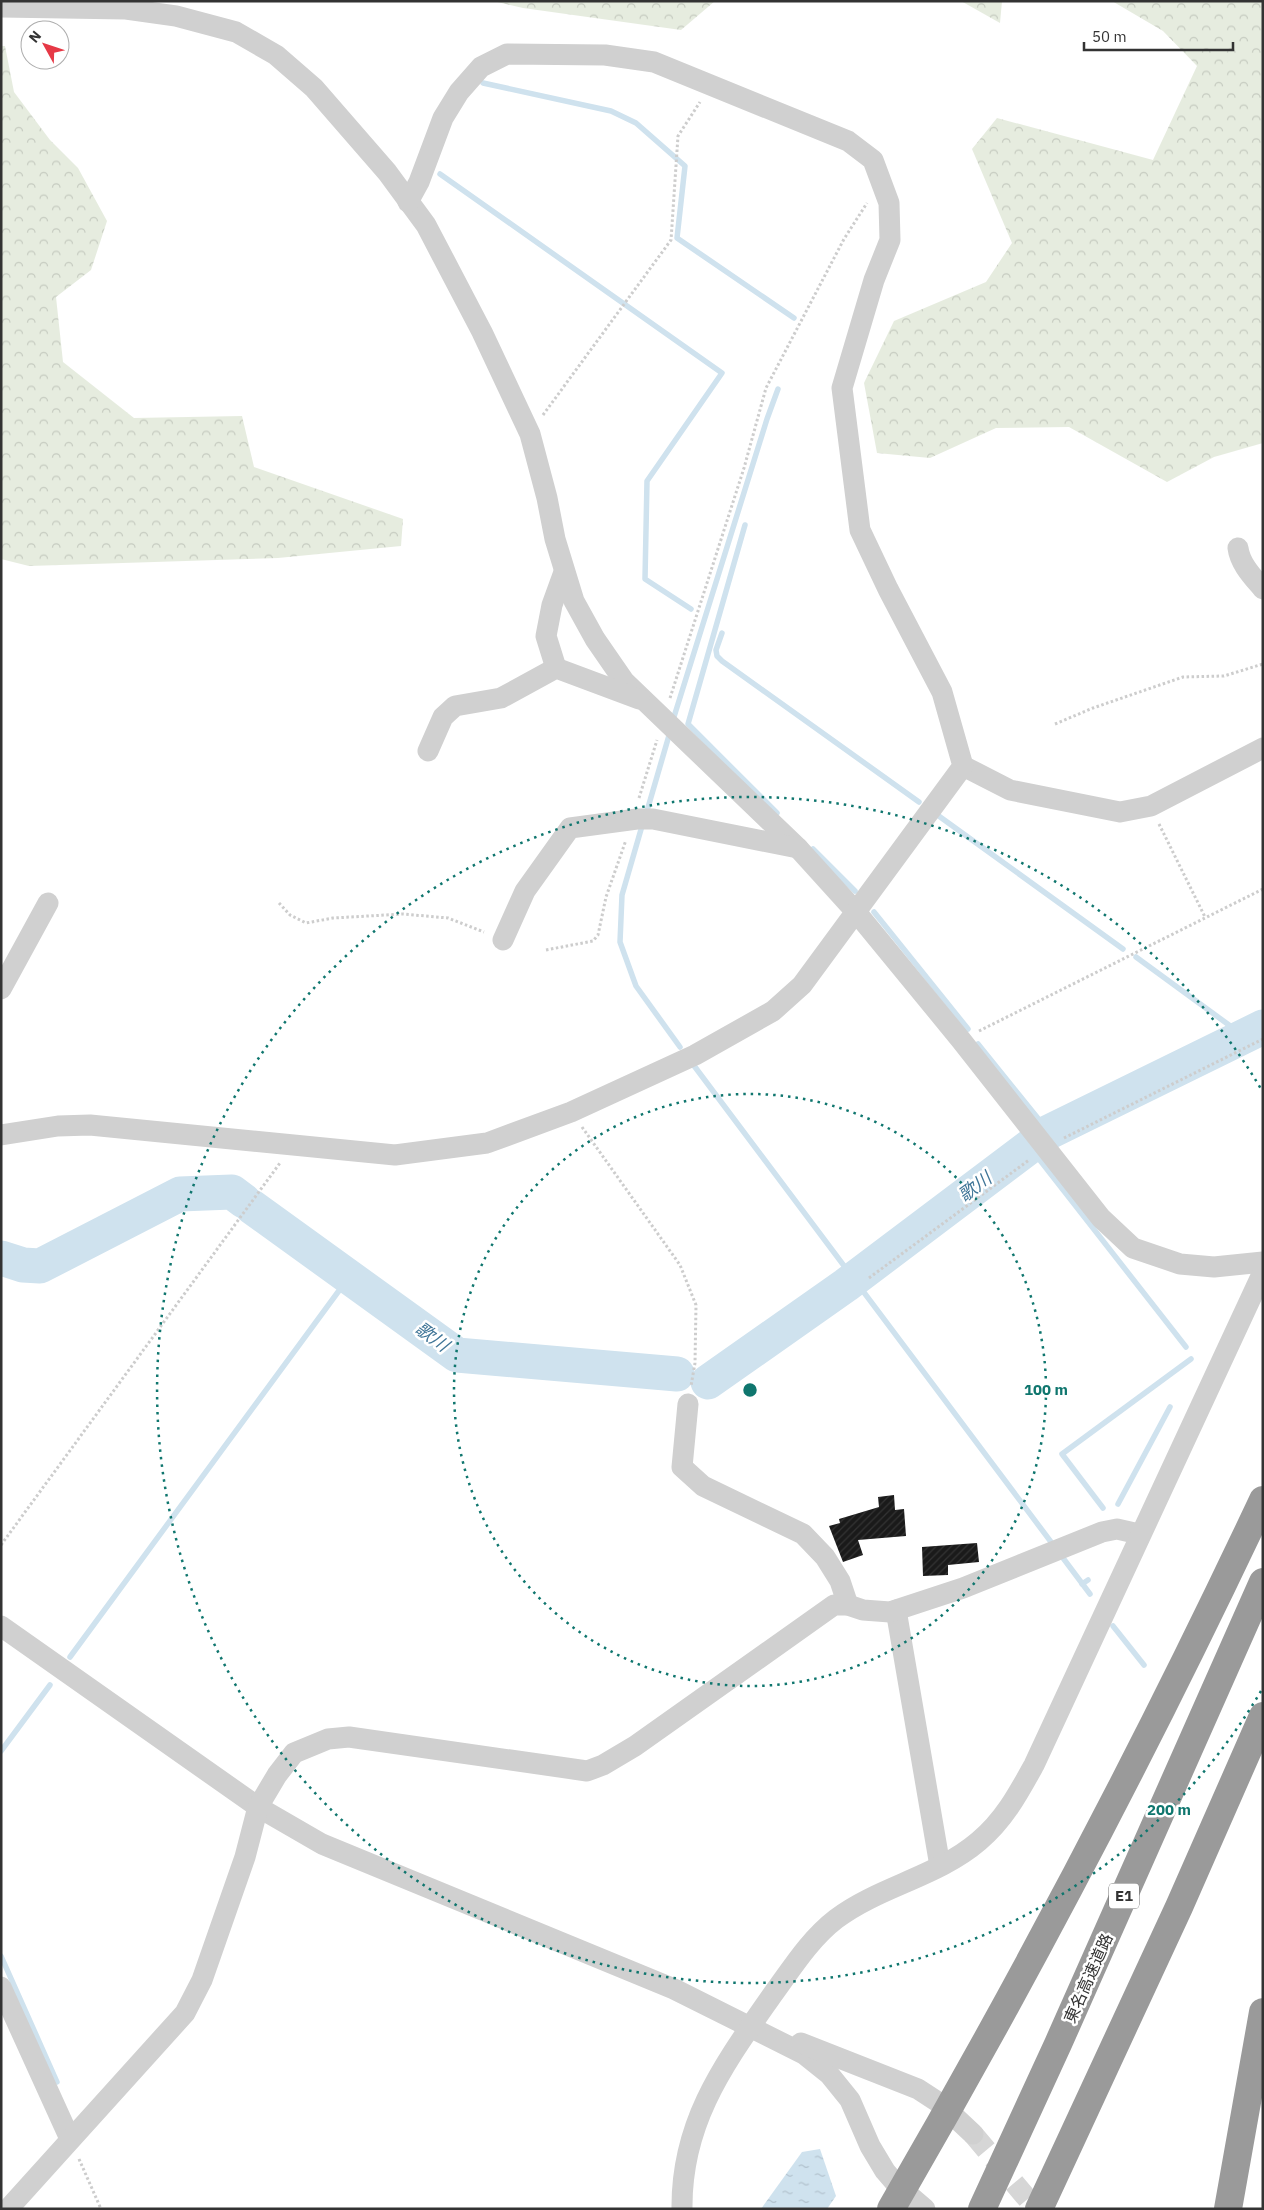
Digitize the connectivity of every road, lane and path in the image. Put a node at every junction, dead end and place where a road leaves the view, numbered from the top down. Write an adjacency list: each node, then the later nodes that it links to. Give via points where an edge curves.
1 (1, 7): 4 (street, via 126,9 176,16 236,32 276,55 314,88 387,172)
2 (712, 85): 3 (street, via 848,141 873,160); 4 (street, via 654,62 605,55 507,54 482,67 459,92 443,118); 5 (path, via 678,136 671,240)
3 (880, 183): 12 (path, via 844,239 766,388); 16 (street, via 889,203 890,240 874,280 842,388 860,530 942,692)
4 (408, 202): 5 (street, via 426,225 461,291)
5 (530, 434): 7 (street)
6 (1238, 548): 8 (street, via 1245,566)
7 (564, 572): 10 (street, via 552,605 546,636); 11 (street, via 574,601 595,639 624,681)
8 (1263, 589)
9 (1263, 664): 13 (path, via 1224,676 1182,677)
10 (556, 668): 11 (street); 15 (street, via 501,698 455,706 442,717)
11 (642, 700): 12 (street)
12 (669, 724): 18 (path); 19 (street)
13 (1055, 724)
14 (1263, 748): 17 (street)
15 (428, 751)
16 (963, 766): 17 (street, via 1010,790 1120,812); 23 (street)
17 (1151, 806): 24 (path)
18 (633, 820): 19 (street, via 653,819); 25 (street, via 570,828 525,891); 26 (path, via 606,897 598,935 593,941)
19 (798, 848): 23 (street)
20 (1263, 889): 24 (path)
21 (48, 903): 27 (street)
22 (279, 903): 25 (path, via 290,915 306,923 332,918 403,914 448,918)
23 (856, 912): 28 (street); 29 (street, via 802,985 773,1010 695,1055)
24 (1205, 917): 28 (path)
25 (503, 940)
26 (546, 950)
27 (1, 989)
28 (961, 1040): 32 (street, via 1101,1218 1132,1248 1180,1264 1214,1267)
29 (572, 1111): 31 (street, via 487,1143 434,1151 395,1155); 34 (path, via 680,1265 696,1305 696,1363)
30 (1, 1135): 31 (street, via 90,1124)
31 (292, 1146): 37 (path)
32 (1263, 1262)
33 (1263, 1272): 36 (street)
34 (688, 1404): 39 (street, via 682,1467 703,1486 802,1534 825,1557 840,1581)
35 (1263, 1500): 50 (highway, via 1132,1769 1051,1924)
36 (1139, 1534): 40 (street, via 1109,1530 963,1588); 44 (street, via 1034,1765 1012,1804 978,1843)
37 (1, 1545)
38 (1263, 1582): 55 (highway, 東名高速道路 / E1)
39 (848, 1605): 40 (street, via 863,1610); 43 (street, via 834,1606 635,1746 587,1771 386,1741 349,1737 328,1739 294,1753)
40 (896, 1610): 44 (street)
41 (1, 1626): 43 (street)
42 (1263, 1716): 56 (highway, via 1179,1907)
43 (258, 1807): 47 (street, via 322,1844 674,1989); 49 (street, via 245,1858 202,1980 185,2013)
44 (940, 1866): 47 (street, via 864,1901 836,1920 802,1954)
45 (1, 1987): 49 (street)
46 (1263, 2012): 57 (highway)
47 (751, 2026): 48 (street, via 918,2089 941,2104); 53 (street, via 708,2095 695,2126 685,2158); 54 (street, via 804,2054 829,2074 850,2100 885,2171)
48 (973, 2134)
49 (70, 2139): 51 (street); 52 (path)
50 (892, 2208)
51 (8, 2209)
52 (101, 2209)
53 (682, 2209)
54 (926, 2209)
55 (982, 2209)
56 (1039, 2209)
57 (1228, 2209)

